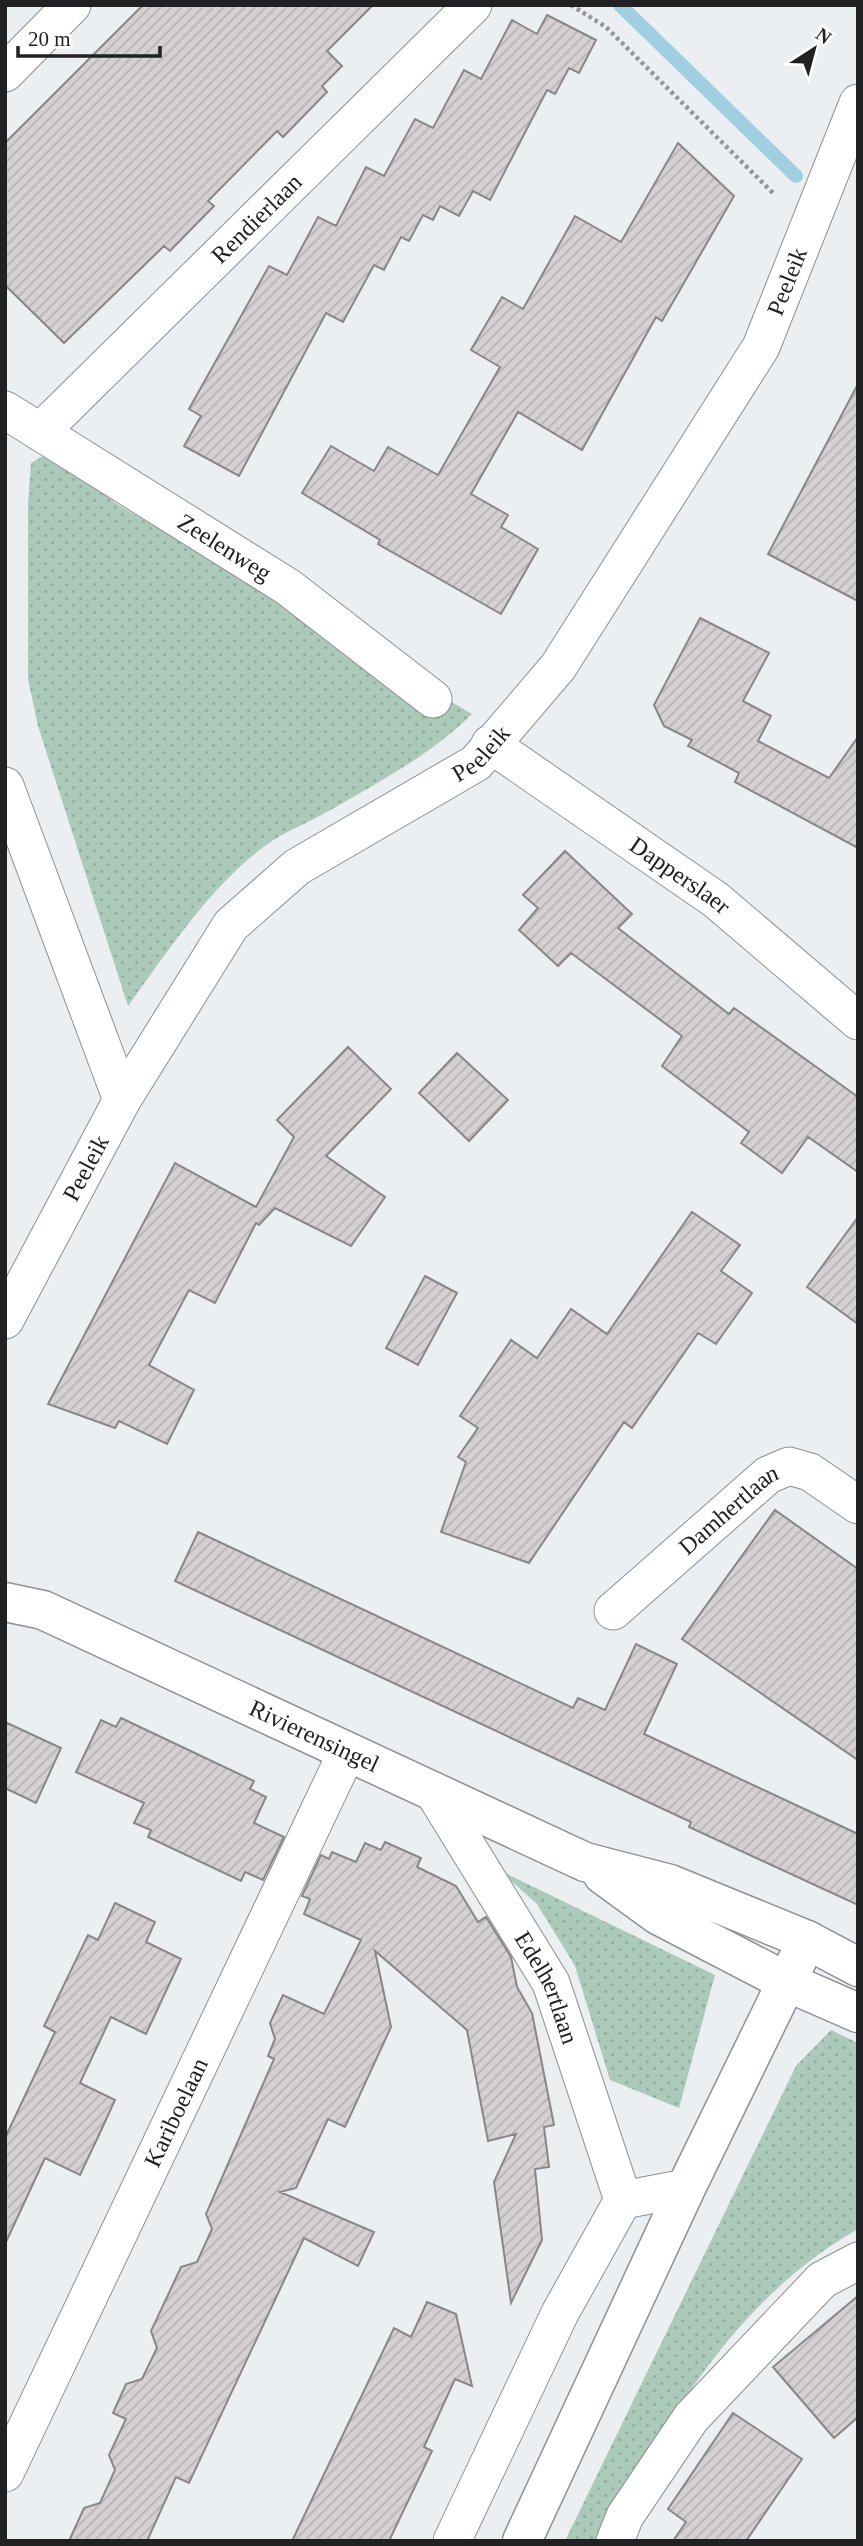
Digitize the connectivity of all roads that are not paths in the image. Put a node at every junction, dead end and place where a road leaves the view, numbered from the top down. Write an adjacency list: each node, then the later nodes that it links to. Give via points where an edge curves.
1 (72, 5): 3 (street)
2 (473, 5): 6 (street, Rendierlaan)
3 (5, 73)
4 (858, 103): 8 (street, Peeleik, via 761,346 558,667)
5 (5, 410): 6 (street, Zeelenweg)
6 (40, 432): 7 (street, Zeelenweg, via 288,587)
7 (433, 699)
8 (490, 744): 10 (street, Dapperslaer, via 716,900); 11 (street, Peeleik, via 476,763 298,867 231,925)
9 (5, 789): 11 (street)
10 (858, 1021)
11 (122, 1100): 12 (street, Peeleik)
12 (5, 1320)
13 (858, 1505): 17 (street, Damhertlaan, via 810,1472 789,1466 768,1475)
14 (5, 1577): 16 (street, Rivierensingel)
15 (5, 1602): 16 (street, Rivierensingel)
16 (43, 1611): 18 (street, Rivierensingel)
17 (613, 1611)
18 (347, 1752): 19 (street, Rivierensingel); 28 (street, Kariboelaan)
19 (433, 1791): 20 (street, Rivierensingel); 26 (street, Edelhertlaan, via 551,1983)
20 (584, 1862): 21 (street, Rivierensingel, via 670,1884); 23 (street, Rivierensingel, via 658,1915)
21 (807, 1940): 22 (street, Rivierensingel); 23 (street)
22 (858, 1967)
23 (787, 1982): 24 (street, Rivierensingel); 25 (street)
24 (858, 2013)
25 (686, 2188): 26 (street); 30 (street)
26 (623, 2200): 29 (street, via 560,2313)
27 (858, 2261): 31 (street, via 822,2280 691,2418 625,2516)
28 (5, 2473)
29 (452, 2541)
30 (522, 2541)
31 (615, 2541)

